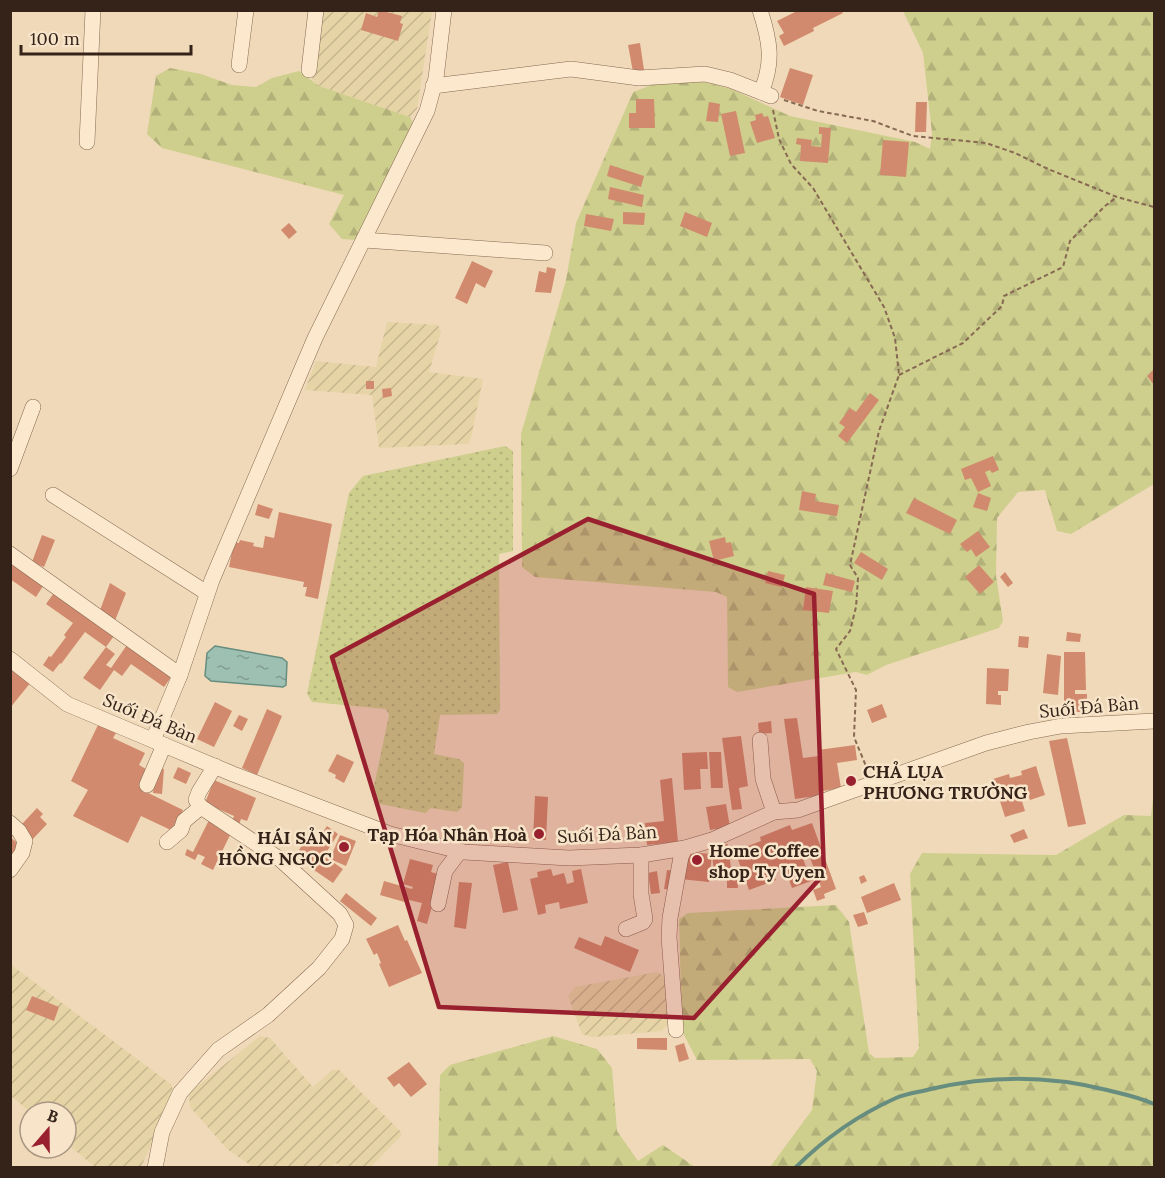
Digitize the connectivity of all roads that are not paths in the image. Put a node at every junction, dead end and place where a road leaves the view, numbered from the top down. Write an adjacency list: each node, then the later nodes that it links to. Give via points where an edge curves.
1 (93, 10): 9 (street)
2 (246, 10): 6 (street)
3 (316, 10): 7 (street)
4 (444, 10): 8 (street)
5 (760, 10): 8 (street, via 771,51 766,94 705,74 639,78 571,69)
6 (239, 65)
7 (309, 70)
8 (433, 87): 10 (street, via 427,111)
9 (87, 142)
10 (363, 240): 11 (street); 16 (street, via 315,338)
11 (545, 254)
12 (33, 408): 13 (street)
13 (10, 469)
14 (53, 495): 16 (street)
15 (10, 554): 18 (street)
16 (207, 593): 18 (street)
17 (10, 659): 21 (street, Suối Đá Bàn, via 67,704)
18 (180, 675): 21 (street)
19 (1155, 722): 25 (street, Suối Đá Bàn, via 1061,726 1029,732 986,743 798,810)
20 (760, 740): 25 (street, via 763,779)
21 (159, 743): 22 (street, Suối Đá Bàn); 23 (street)
22 (215, 766): 24 (street, via 196,800); 29 (street, Suối Đá Bàn, via 390,834)
23 (147, 785)
24 (201, 807): 27 (street, via 184,820 181,830); 35 (street, via 281,860 340,914 346,925 342,939 319,968 268,1015 218,1050 180,1093 162,1132)
25 (774, 812): 28 (street, Suối Đá Bàn)
26 (10, 823): 31 (street, via 25,842)
27 (167, 842)
28 (685, 848): 30 (street, Suối Đá Bàn); 34 (street, via 669,937)
29 (460, 851): 30 (street, Suối Đá Bàn, via 569,858); 32 (street, via 445,871)
30 (641, 855): 33 (street, via 645,919)
31 (10, 870)
32 (438, 904)
33 (626, 929)
34 (676, 1030)
35 (155, 1167)

